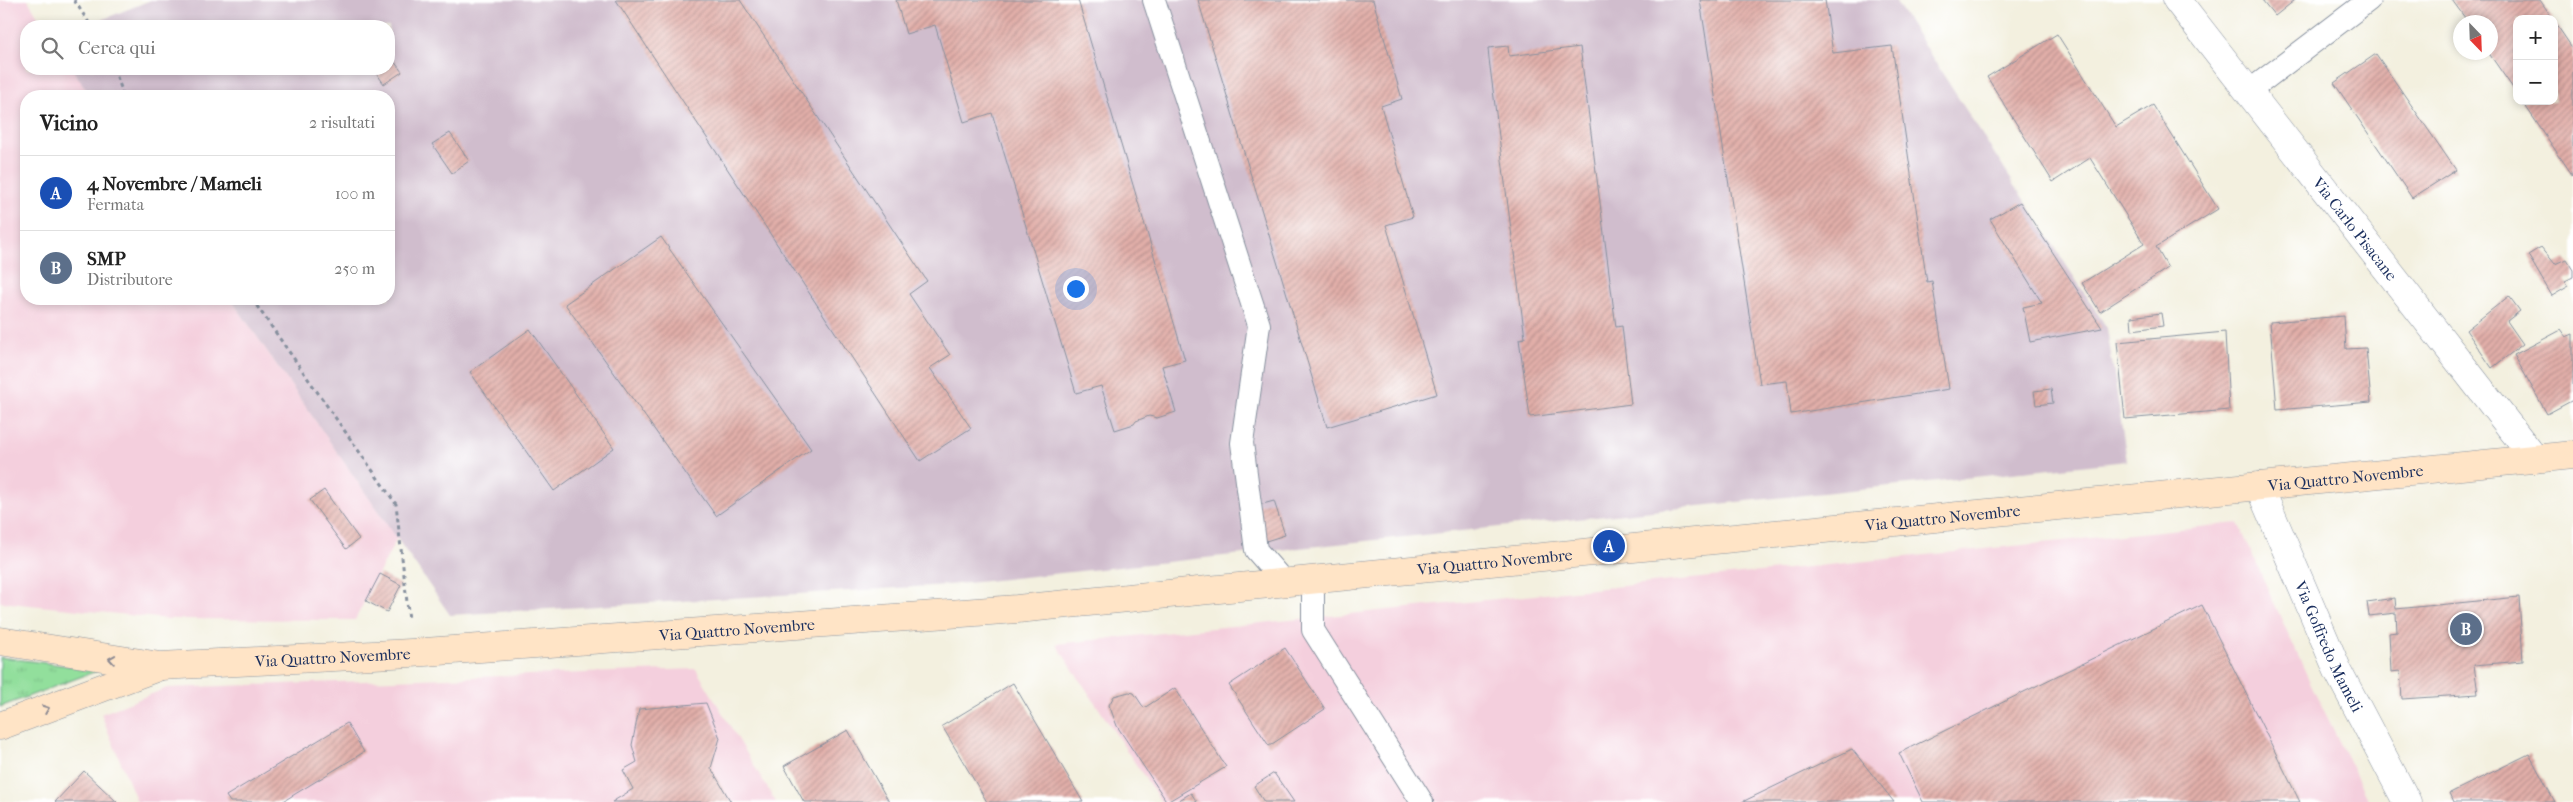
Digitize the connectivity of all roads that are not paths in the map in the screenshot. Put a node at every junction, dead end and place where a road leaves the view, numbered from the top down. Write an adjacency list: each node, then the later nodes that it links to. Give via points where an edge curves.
1 (1154, 0): 9 (lane, via 1259,325 1242,443 1256,550)
2 (2176, 0): 4 (street, Via Carlo Pisacane)
3 (2369, 0): 4 (lane)
4 (2248, 92): 6 (street, Via Carlo Pisacane)
5 (2573, 455): 6 (street, Via Quattro Novembre)
6 (2534, 459): 7 (street, Via Quattro Novembre)
7 (2259, 486): 8 (street, Via Quattro Novembre); 14 (street, Via Goffredo Mameli, via 2338,671)
8 (1313, 580): 9 (street, Via Quattro Novembre); 13 (lane, via 1313,630)
9 (1284, 582): 11 (street, Via Quattro Novembre, via 1017,609 411,653)
10 (0, 641): 11 (street, Via Quattro Novembre, one-way to 10)
11 (160, 666): 12 (street, Via Quattro Novembre, one-way to 11)
12 (0, 726)
13 (1422, 802)
14 (2407, 802)

